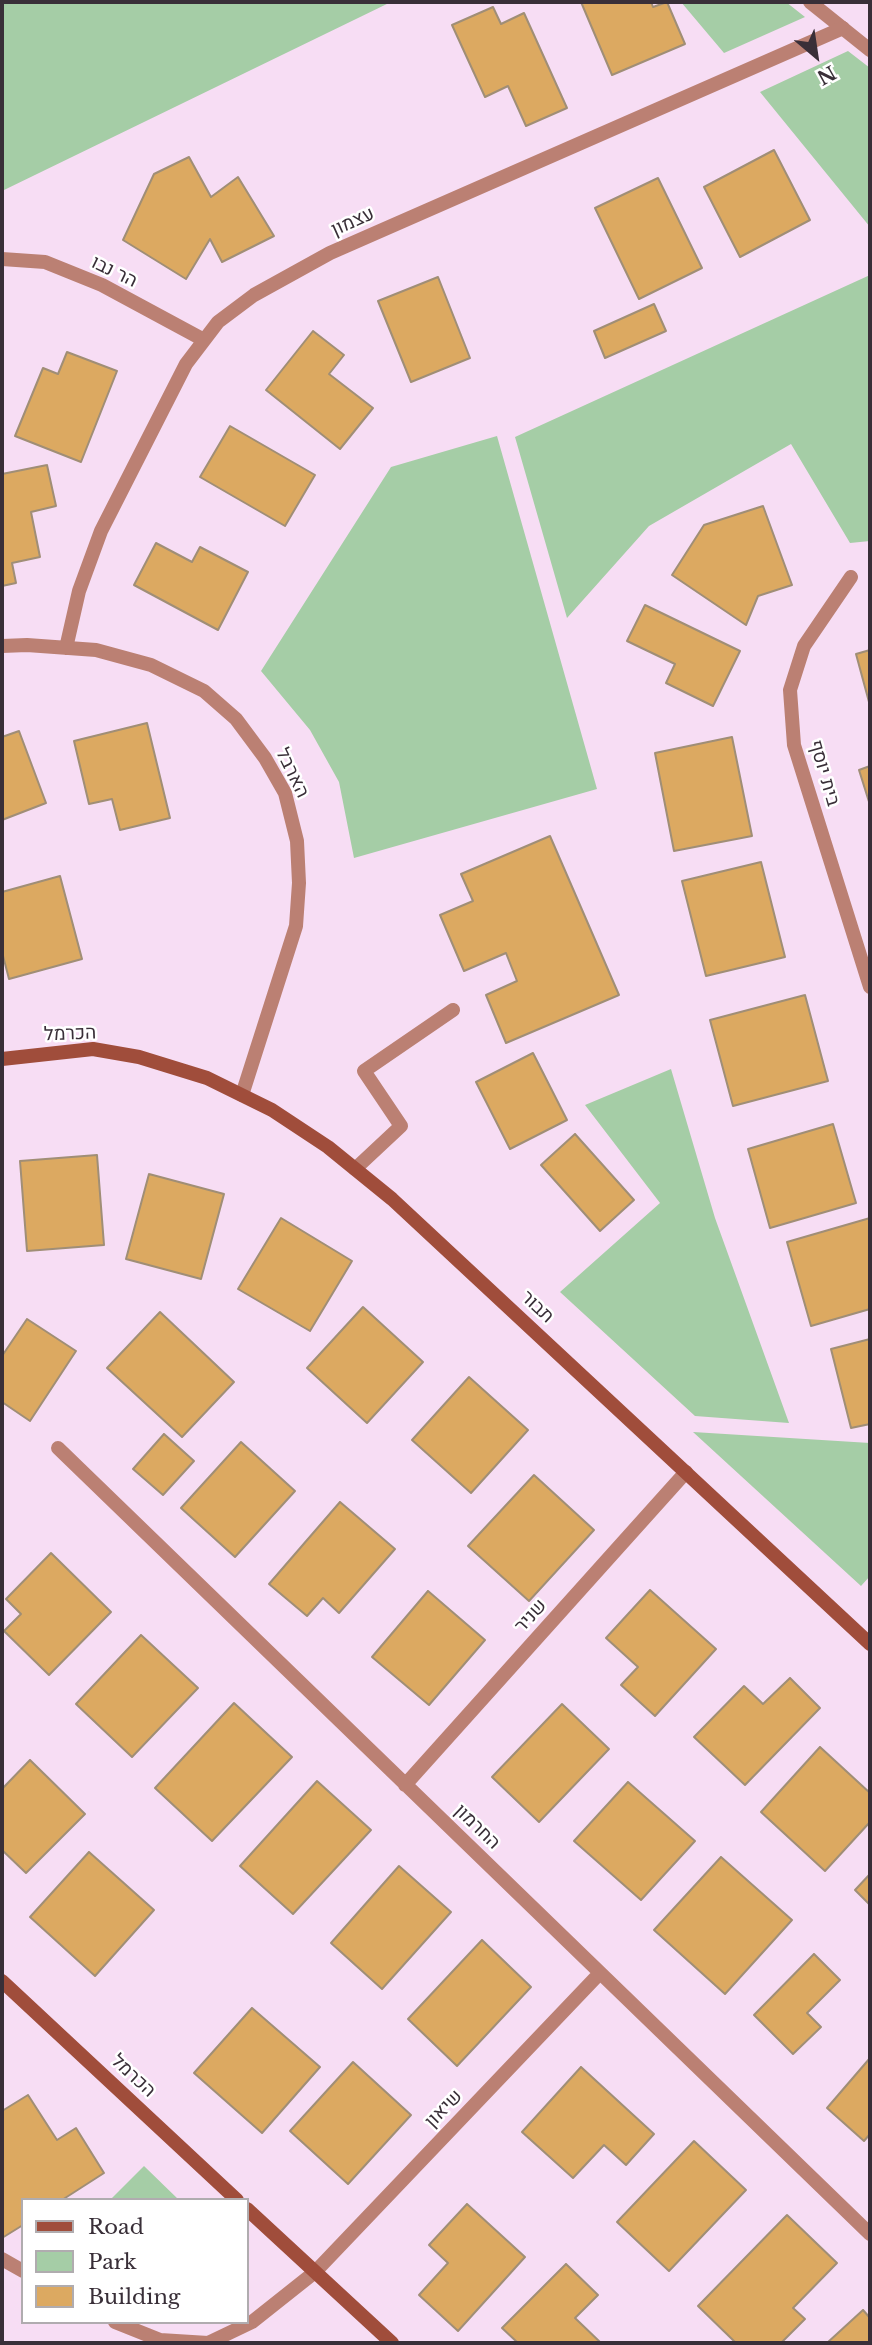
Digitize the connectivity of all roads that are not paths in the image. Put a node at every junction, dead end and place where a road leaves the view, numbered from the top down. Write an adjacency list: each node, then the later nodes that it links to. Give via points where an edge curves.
1 (810, 2): 2 (street)
2 (843, 28): 3 (street); 5 (street, עצמון, via 330,253 254,295 218,322)
3 (870, 50)
4 (2, 259): 5 (street, הר נבו, via 45,262 102,285)
5 (204, 340): 8 (street, עצמון, via 186,364 101,531 79,591)
6 (851, 577): 9 (street, בית יוסף, via 804,646 790,690 794,745)
7 (2, 646): 8 (street, הארבל)
8 (66, 648): 13 (street, הארבל, via 96,650 151,665 204,691 236,719 285,793 298,841 296,926)
9 (870, 987)
10 (453, 1010): 14 (street, via 364,1071 401,1126)
11 (139, 1057): 12 (street, הכרמל, via 93,1049); 13 (street, תבור, via 207,1078)
12 (2, 1059)
13 (242, 1096): 14 (street, תבור, via 272,1110)
14 (355, 1169): 16 (street, תבור)
15 (58, 1448): 18 (street, החרמון)
16 (686, 1472): 17 (street, תבור); 18 (street, שניר)
17 (868, 1637)
18 (405, 1785): 19 (street, החרמון)
19 (600, 1972): 23 (street, החרמון); 26 (street, שיאון)
20 (2, 1981): 21 (street, הכרמל)
21 (235, 2198)
22 (248, 2210): 26 (street)
23 (870, 2234)
24 (2, 2259): 25 (street)
25 (21, 2270)
26 (315, 2272): 28 (street); 31 (street)
27 (120, 2324): 30 (street, via 160,2340)
28 (248, 2324)
29 (248, 2324): 30 (street)
30 (208, 2343)
31 (392, 2343)

